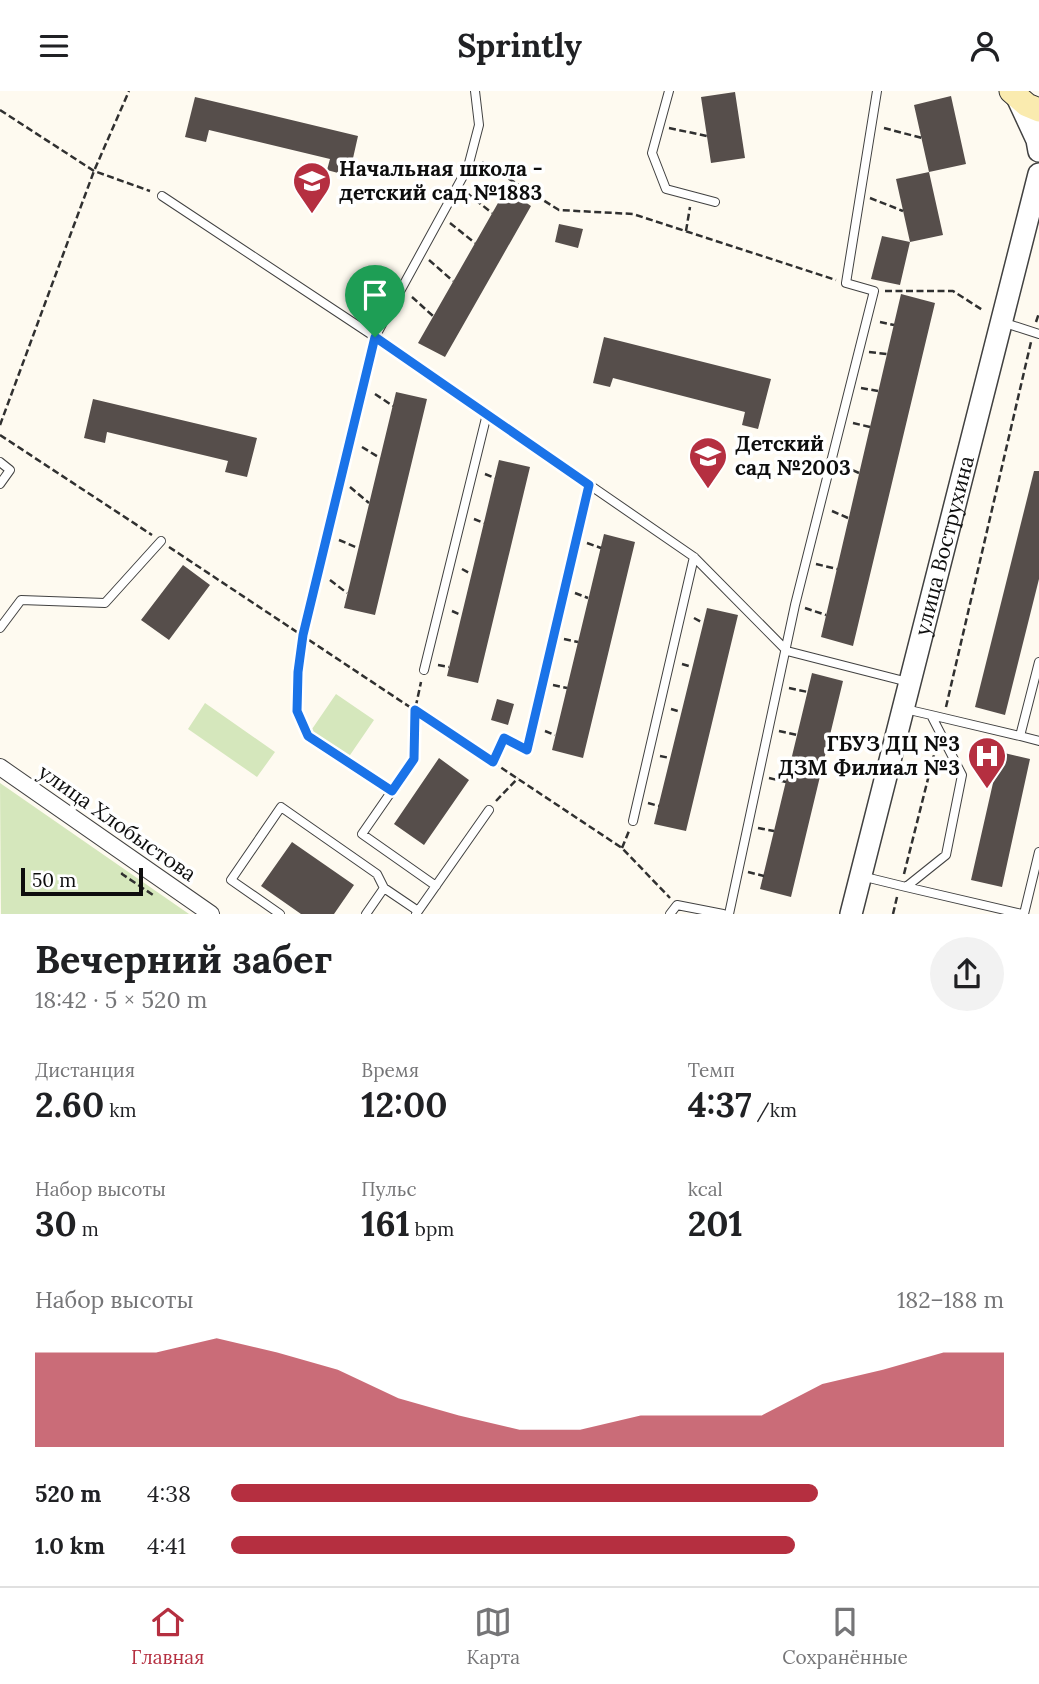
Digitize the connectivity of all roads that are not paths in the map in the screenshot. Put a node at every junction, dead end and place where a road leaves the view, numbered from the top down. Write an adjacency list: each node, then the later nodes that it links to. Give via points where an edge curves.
1 (475, 91): 12 (lane, via 479,125 468,167)
2 (669, 91): 9 (lane, via 652,153 666,189)
3 (877, 91): 21 (lane, via 846,283 874,291)
4 (1014, 94): 5 (main road); 6 (street)
5 (1039, 110)
6 (1039, 151)
7 (1039, 177): 10 (street, улица Вострухина)
8 (162, 196): 12 (lane)
9 (715, 202)
10 (994, 318): 11 (lane); 24 (street, улица Вострухина)
11 (1036, 333)
12 (375, 337): 13 (lane); 19 (lane)
13 (487, 414): 16 (lane); 23 (lane)
14 (0, 462): 15 (lane, via 10,470)
15 (0, 484)
16 (589, 485): 18 (lane); 29 (lane)
17 (161, 541): 20 (lane, via 105,603 21,600)
18 (694, 557): 21 (lane); 33 (lane)
19 (315, 587)
20 (0, 628)
21 (787, 651): 24 (lane); 45 (lane)
22 (1039, 662): 27 (lane)
23 (424, 670)
24 (911, 683): 25 (street, улица Вострухина)
25 (904, 708): 26 (lane); 35 (street, улица Вострухина)
26 (931, 715): 27 (lane); 37 (lane, via 962,775 946,855)
27 (1020, 736): 28 (lane)
28 (1039, 741)
29 (527, 750)
30 (414, 759): 36 (lane, via 362,834)
31 (0, 767): 40 (street, улица Хлобыстова)
32 (489, 810): 36 (lane)
33 (633, 821)
34 (1039, 852): 47 (lane)
35 (861, 876): 37 (lane); 46 (street, улица Вострухина)
36 (436, 885): 39 (lane)
37 (903, 886): 47 (lane)
38 (384, 888): 39 (lane); 41 (lane, via 377,874 281,807 230,880); 42 (lane)
39 (417, 912)
40 (211, 914)
41 (280, 914)
42 (366, 914)
43 (670, 914): 44 (lane, via 677,905)
44 (723, 914)
45 (729, 914)
46 (851, 914)
47 (1023, 914)

